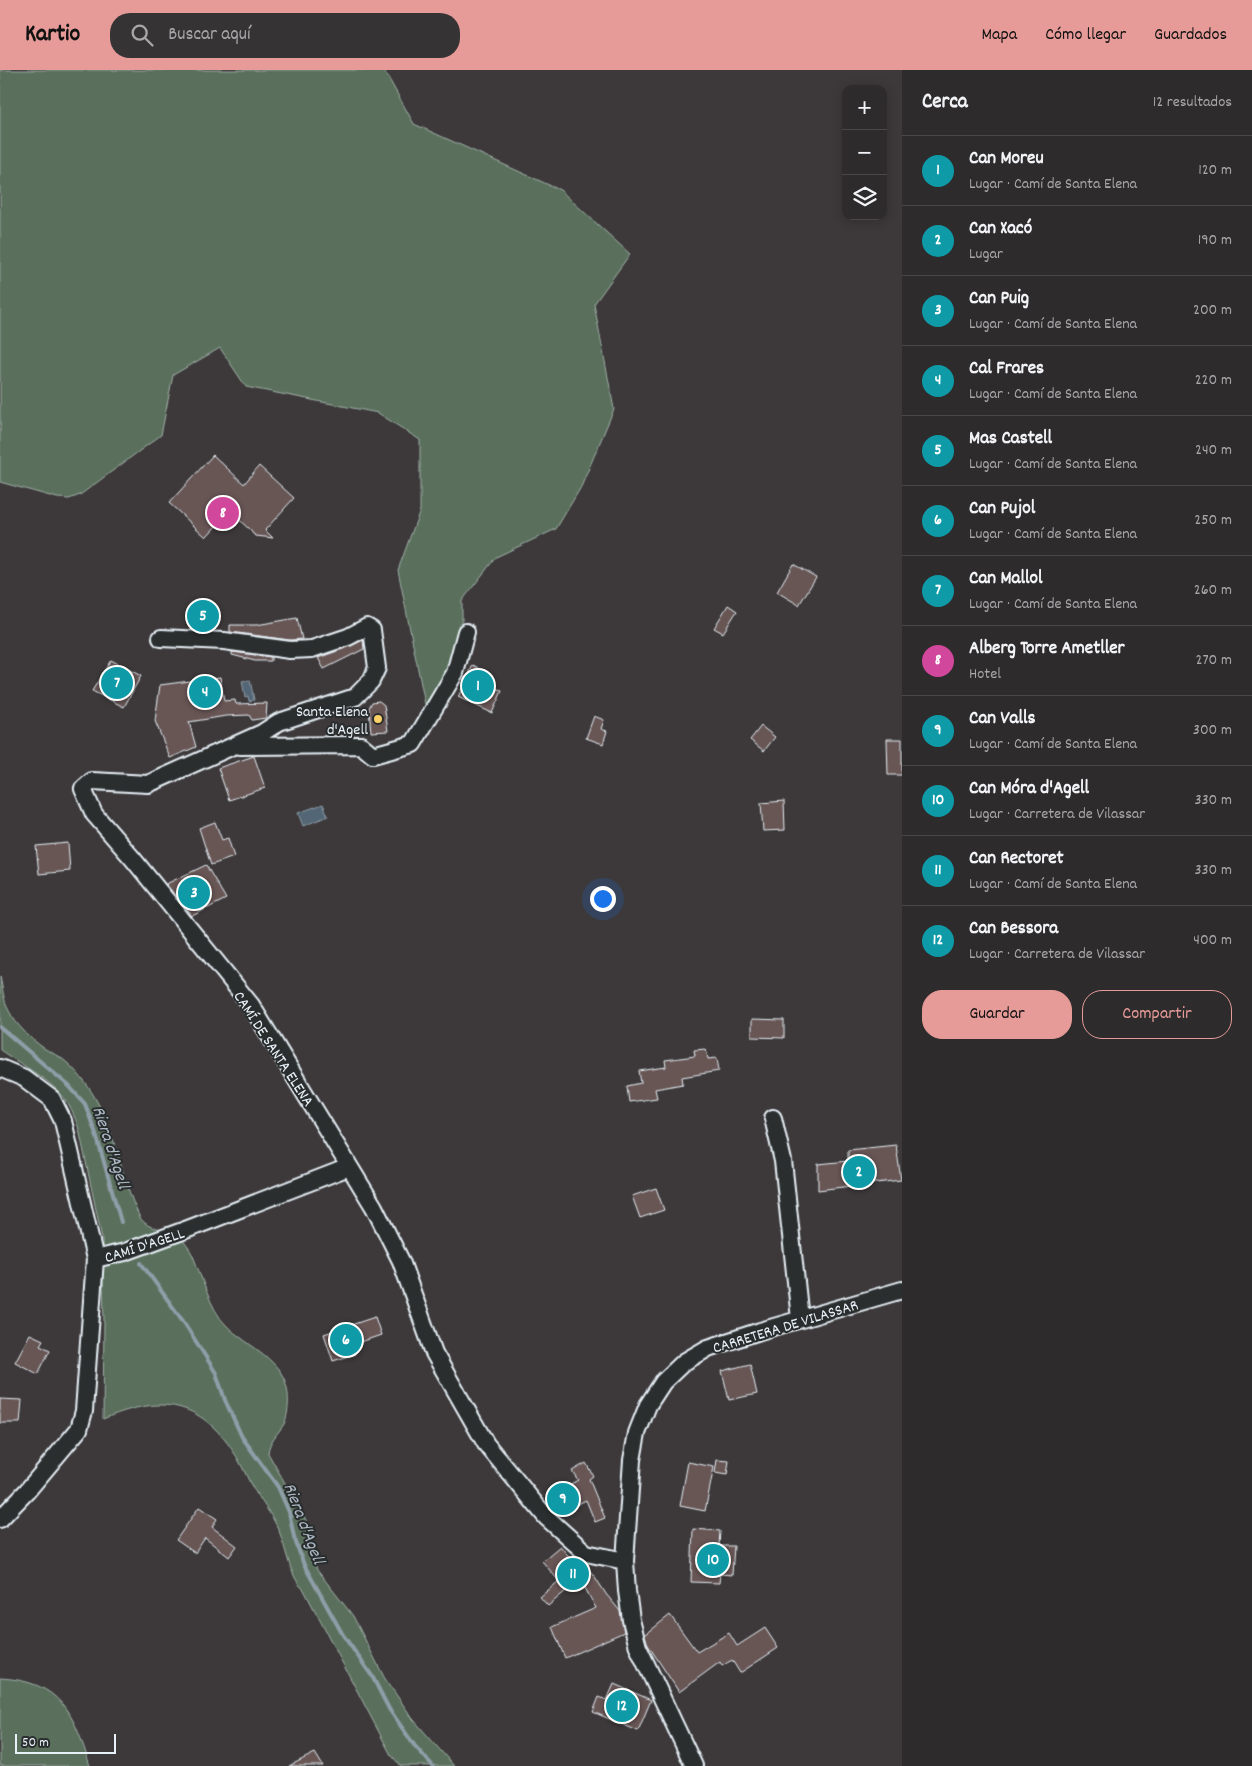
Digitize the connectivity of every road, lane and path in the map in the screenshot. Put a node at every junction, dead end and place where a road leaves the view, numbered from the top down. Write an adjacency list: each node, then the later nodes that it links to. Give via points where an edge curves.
1 (466, 632): 3 (street, via 455,673 412,744 373,755 361,745)
2 (161, 638): 3 (street, CAMÍ DE SANTA ELENA, via 224,641 290,650 312,649 367,627 372,630 377,668 371,681 355,696 279,722)
3 (230, 748): 6 (street, CAMÍ DE SANTA ELENA, via 148,784 92,781 83,789 94,814 251,1005)
4 (0, 1068): 7 (street, CAMÍ D'AGELL, via 24,1078 52,1099 63,1121)
5 (772, 1118): 9 (street, via 783,1161)
6 (349, 1167): 7 (street, CAMÍ D'AGELL, via 188,1230); 11 (street, CAMÍ DE SANTA ELENA, via 374,1206 400,1261 434,1353 486,1444 546,1518 586,1553)
7 (94, 1259): 10 (street, via 84,1411 79,1429)
8 (902, 1290): 9 (street, CARRETERA DE VILASSAR)
9 (800, 1319): 11 (street, CARRETERA DE VILASSAR, via 708,1348 684,1362 663,1382 648,1405 637,1433)
10 (0, 1519)
11 (624, 1561): 12 (street, CARRETERA DE VILASSAR, via 638,1647)
12 (694, 1766)

